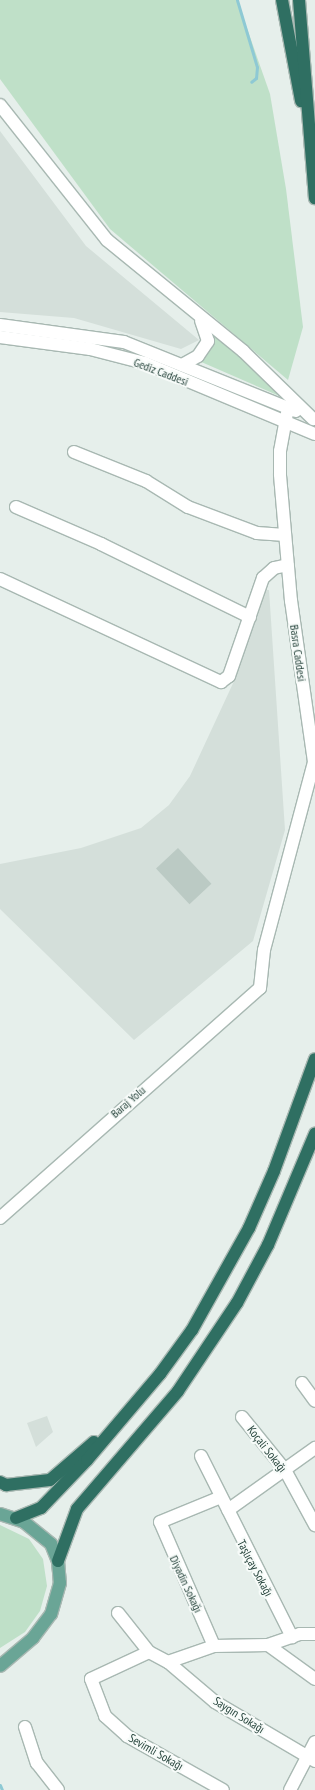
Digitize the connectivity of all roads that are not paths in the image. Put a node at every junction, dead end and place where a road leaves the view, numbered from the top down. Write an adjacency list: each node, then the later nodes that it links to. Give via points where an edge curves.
1 (282, 0): 4 (highway)
2 (299, 0): 4 (highway)
3 (0, 105): 6 (street, via 107,240)
4 (312, 157): 5 (highway)
5 (315, 198)
6 (201, 320): 9 (street, via 208,341 198,356); 12 (street, via 243,351)
7 (0, 325): 9 (street, Gediz Caddesi, via 124,342)
8 (0, 337): 11 (street, Gediz Caddesi, via 90,349 145,363)
9 (182, 365): 10 (street, Gediz Caddesi)
10 (288, 408): 11 (street, Basra Caddesi); 12 (street, Gediz Caddesi)
11 (284, 420): 13 (street, Gediz Caddesi); 16 (street, Basra Caddesi, via 280,451)
12 (314, 420)
13 (315, 434)
14 (74, 452): 16 (street, via 146,481 188,507 258,534)
15 (16, 508): 19 (street, via 101,544)
16 (286, 536): 17 (street, Basra Caddesi)
17 (288, 565): 19 (street, via 274,568 263,578); 20 (street, Basra Caddesi, via 314,762 264,950)
18 (0, 579): 19 (street, via 218,682 229,676)
19 (250, 617)
20 (260, 988): 23 (street, Baraj Yolu)
21 (315, 1059): 24 (highway, via 274,1171 248,1228 220,1284)
22 (315, 1134): 36 (highway, via 268,1245 237,1303 178,1391 77,1509)
23 (0, 1218)
24 (160, 1374): 31 (highway, via 85,1451 50,1480 14,1485); 34 (highway, via 88,1460 40,1508)
25 (302, 1383): 26 (street)
26 (315, 1401)
27 (242, 1416): 30 (street, Koçali Sokağı)
28 (315, 1448): 30 (street)
29 (201, 1456): 32 (street, Taşlıçay Sokağı)
30 (285, 1470): 33 (street); 35 (street, Koçali Sokağı)
31 (0, 1482)
32 (221, 1497): 33 (street, Taşlıçay Sokağı); 41 (street, Diyadin Sokağı, via 160,1522)
33 (228, 1510): 39 (street, Taşlıçay Sokağı)
34 (6, 1515): 36 (main road, via 36,1529 51,1544)
35 (315, 1525)
36 (58, 1561): 44 (main road, via 60,1583 51,1614 33,1638)
37 (118, 1613): 42 (street)
38 (315, 1634): 39 (street)
39 (292, 1637): 40 (street)
40 (268, 1644): 41 (street); 45 (street)
41 (214, 1646): 43 (street)
42 (149, 1652): 43 (street, Saygın Sokağı); 50 (street, Sevimli Sokağı, via 91,1679 105,1716 127,1736)
43 (168, 1662): 48 (street, Saygın Sokağı, via 215,1702)
44 (0, 1666)
45 (315, 1679)
46 (25, 1727): 49 (street, via 37,1763)
47 (315, 1742): 48 (street)
48 (312, 1759): 51 (street)
49 (58, 1790)
50 (223, 1790)
51 (290, 1790)

